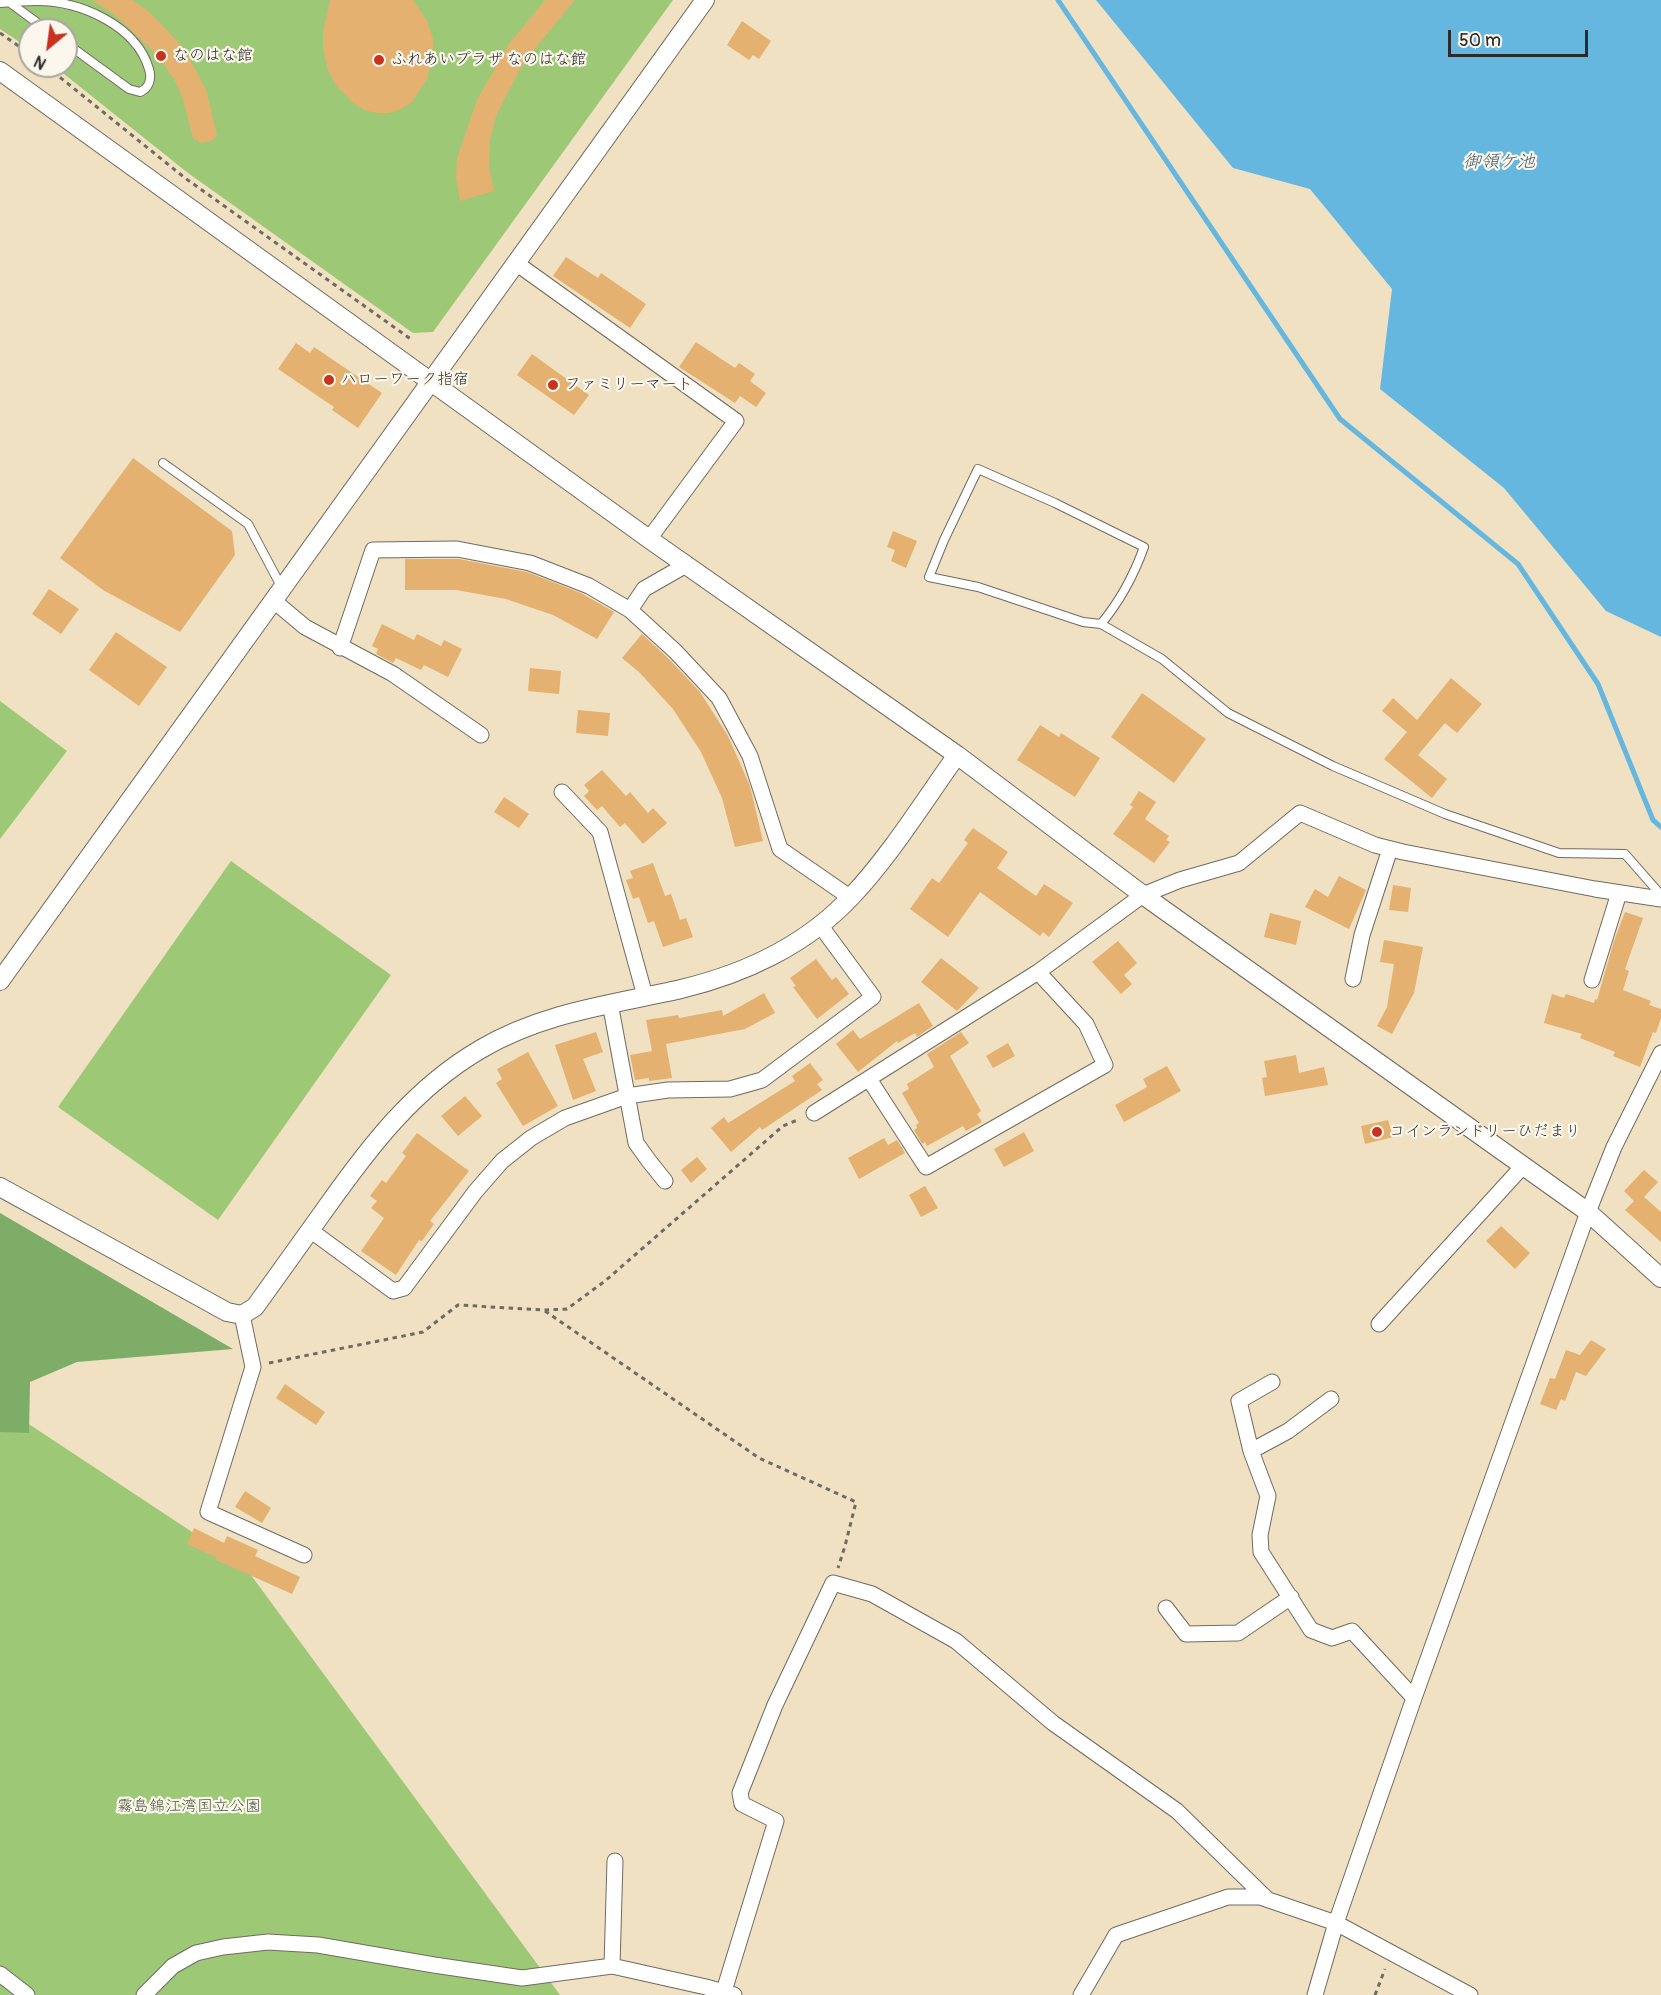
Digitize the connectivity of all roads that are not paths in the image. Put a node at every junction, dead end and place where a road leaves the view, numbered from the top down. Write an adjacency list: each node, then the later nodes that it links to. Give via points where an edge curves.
1 (705, 0): 7 (street)
2 (9, 2): 3 (lane); 4 (lane); 5 (lane, via 64,4 102,18 138,44 150,73 149,85 140,92 129,89)
3 (0, 3)
4 (31, 18)
5 (78, 53)
6 (0, 71): 8 (street)
7 (516, 263): 8 (street); 10 (street, via 736,421)
8 (432, 381): 10 (street); 12 (street)
9 (163, 463): 12 (lane, via 249,524)
10 (649, 539): 11 (street)
11 (686, 565): 13 (street, via 644,589); 17 (street)
12 (278, 595): 15 (street, via 305,627); 28 (street)
13 (630, 610): 15 (street, via 589,586 530,563 457,549 373,550); 23 (street, via 719,698 750,756 780,849)
14 (1101, 624): 14 (lane, via 1083,622 978,587 929,578 978,469 1144,547 1115,606); 22 (lane, via 1162,659 1228,713 1333,766 1445,814 1559,853 1626,854)
15 (340, 648): 16 (street, via 393,674)
16 (481, 735)
17 (957, 755): 21 (street); 23 (street)
18 (562, 792): 29 (street, via 600,832)
19 (1390, 849): 20 (street); 21 (street, via 1300,813 1239,863); 26 (street, via 1362,935)
20 (1619, 893): 22 (street); 27 (street)
21 (1143, 895): 25 (street); 35 (street)
22 (1661, 897)
23 (851, 898): 24 (street)
24 (820, 925): 29 (street, via 759,963 682,989); 33 (street, via 873,997 762,1080 730,1089 668,1090)
25 (1038, 972): 32 (street); 32 (street, via 1086,1024 1104,1065 926,1167)
26 (1353, 979)
27 (1592, 980)
28 (0, 981)
29 (645, 996): 30 (street)
30 (609, 1003): 33 (street); 39 (street, via 521,1028 445,1073 385,1128)
31 (1661, 1053): 38 (street, via 1614,1147)
32 (869, 1079): 34 (street)
33 (627, 1096): 36 (street, via 636,1143); 39 (street, via 565,1118 502,1161 404,1288 393,1291)
34 (814, 1113)
35 (1523, 1166): 38 (street); 42 (street)
36 (665, 1181)
37 (0, 1187): 41 (street, via 227,1312)
38 (1588, 1212): 40 (street); 49 (street)
39 (310, 1230): 41 (street, via 255,1307)
40 (1661, 1278)
41 (242, 1315): 46 (street, via 253,1367 208,1512)
42 (1379, 1324)
43 (1272, 1382): 45 (street, via 1239,1401)
44 (1331, 1399): 45 (street, via 1288,1431)
45 (1251, 1451): 47 (street, via 1268,1496 1260,1535 1261,1552)
46 (304, 1555)
47 (1291, 1597): 48 (street, via 1238,1633 1186,1634); 49 (street, via 1311,1630 1332,1638 1352,1632)
48 (1166, 1608)
49 (1414, 1698): 52 (street)
50 (615, 1861): 53 (street)
51 (1266, 1898): 52 (street); 55 (street, via 1177,1811 1053,1723 956,1641 872,1594 833,1583 775,1705 740,1793 742,1804 776,1821); 58 (street, via 1228,1897 1116,1935)
52 (1336, 1923): 59 (street); 60 (street)
53 (612, 1966): 55 (street); 57 (street, via 522,1978 318,1944 268,1942 196,1953 173,1966)
54 (0, 1974): 56 (street)
55 (729, 1993)
56 (27, 1995)
57 (144, 1995)
58 (1081, 1995)
59 (1315, 1995)
60 (1470, 1995)

